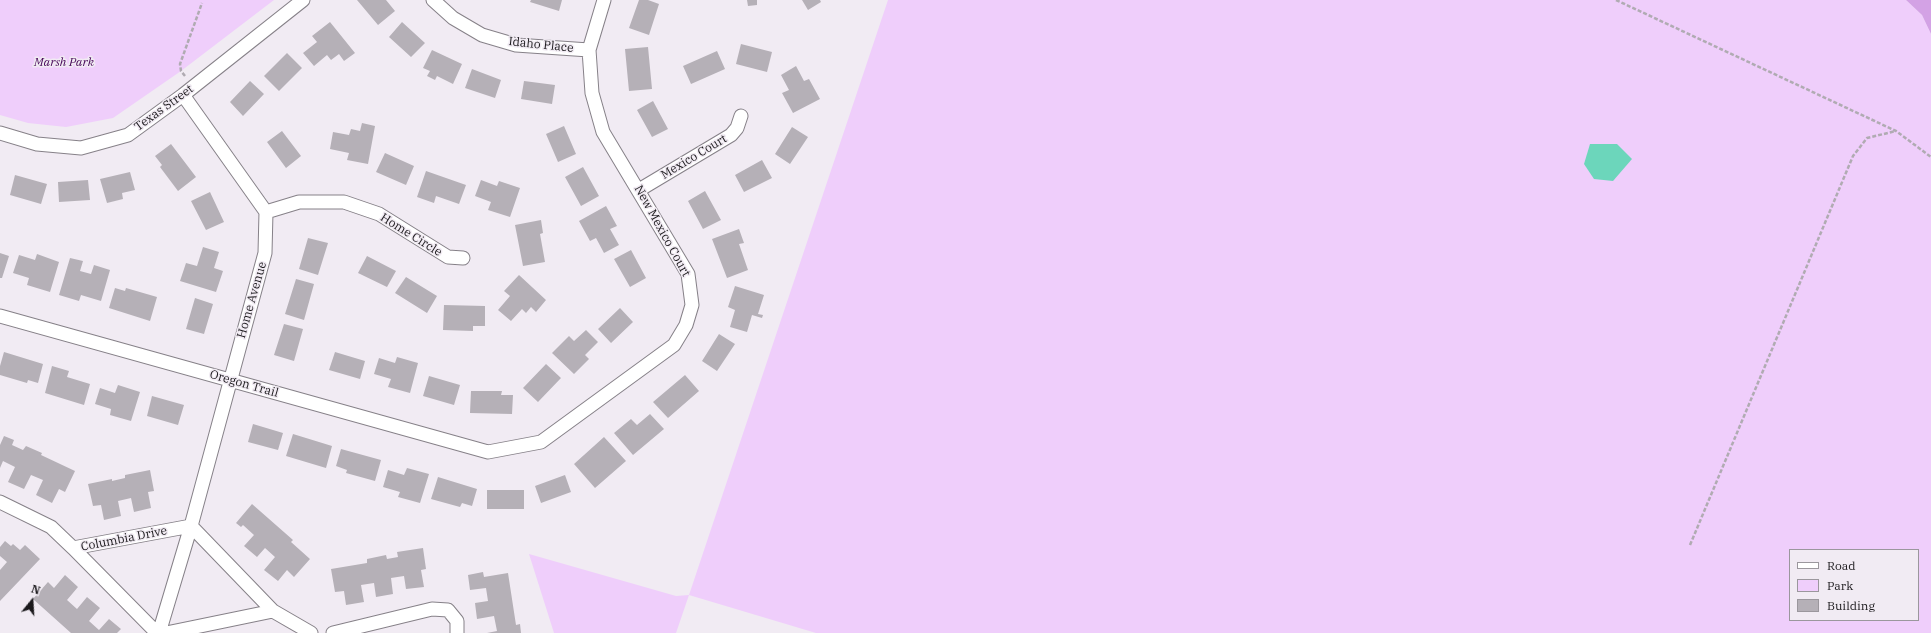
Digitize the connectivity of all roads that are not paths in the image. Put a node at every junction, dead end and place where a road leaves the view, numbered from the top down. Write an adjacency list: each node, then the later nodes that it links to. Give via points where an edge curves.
1 (303, 0): 5 (street, Texas Street)
2 (433, 0): 4 (street, Idaho Place, via 453,18 482,35 516,45)
3 (604, 0): 4 (street)
4 (589, 50): 8 (street, New Mexico Court, via 592,93 603,132)
5 (188, 91): 7 (street, Texas Street, via 128,135 80,148 37,144); 9 (street)
6 (741, 116): 8 (street, Mexico Court, via 737,128 731,135)
7 (0, 133)
8 (639, 190): 13 (street, New Mexico Court, via 688,274 692,305 686,325 674,345 541,442)
9 (266, 212): 10 (street, Home Circle, via 299,202 344,202 379,214 448,257); 12 (street, Home Avenue, via 265,253)
10 (463, 258)
11 (0, 316): 12 (street, Oregon Trail)
12 (230, 380): 13 (street, Oregon Trail); 15 (street, Home Avenue)
13 (488, 452)
14 (2, 507): 16 (street, Columbia Drive, via 51,527)
15 (191, 526): 16 (street, Columbia Drive); 17 (street); 18 (street, Home Avenue)
16 (73, 548): 18 (street)
17 (273, 611): 19 (street); 20 (street)
18 (158, 633)
19 (166, 633)
20 (311, 633)
21 (333, 633): 22 (street, via 432,609 448,610 457,621)
22 (457, 633)

